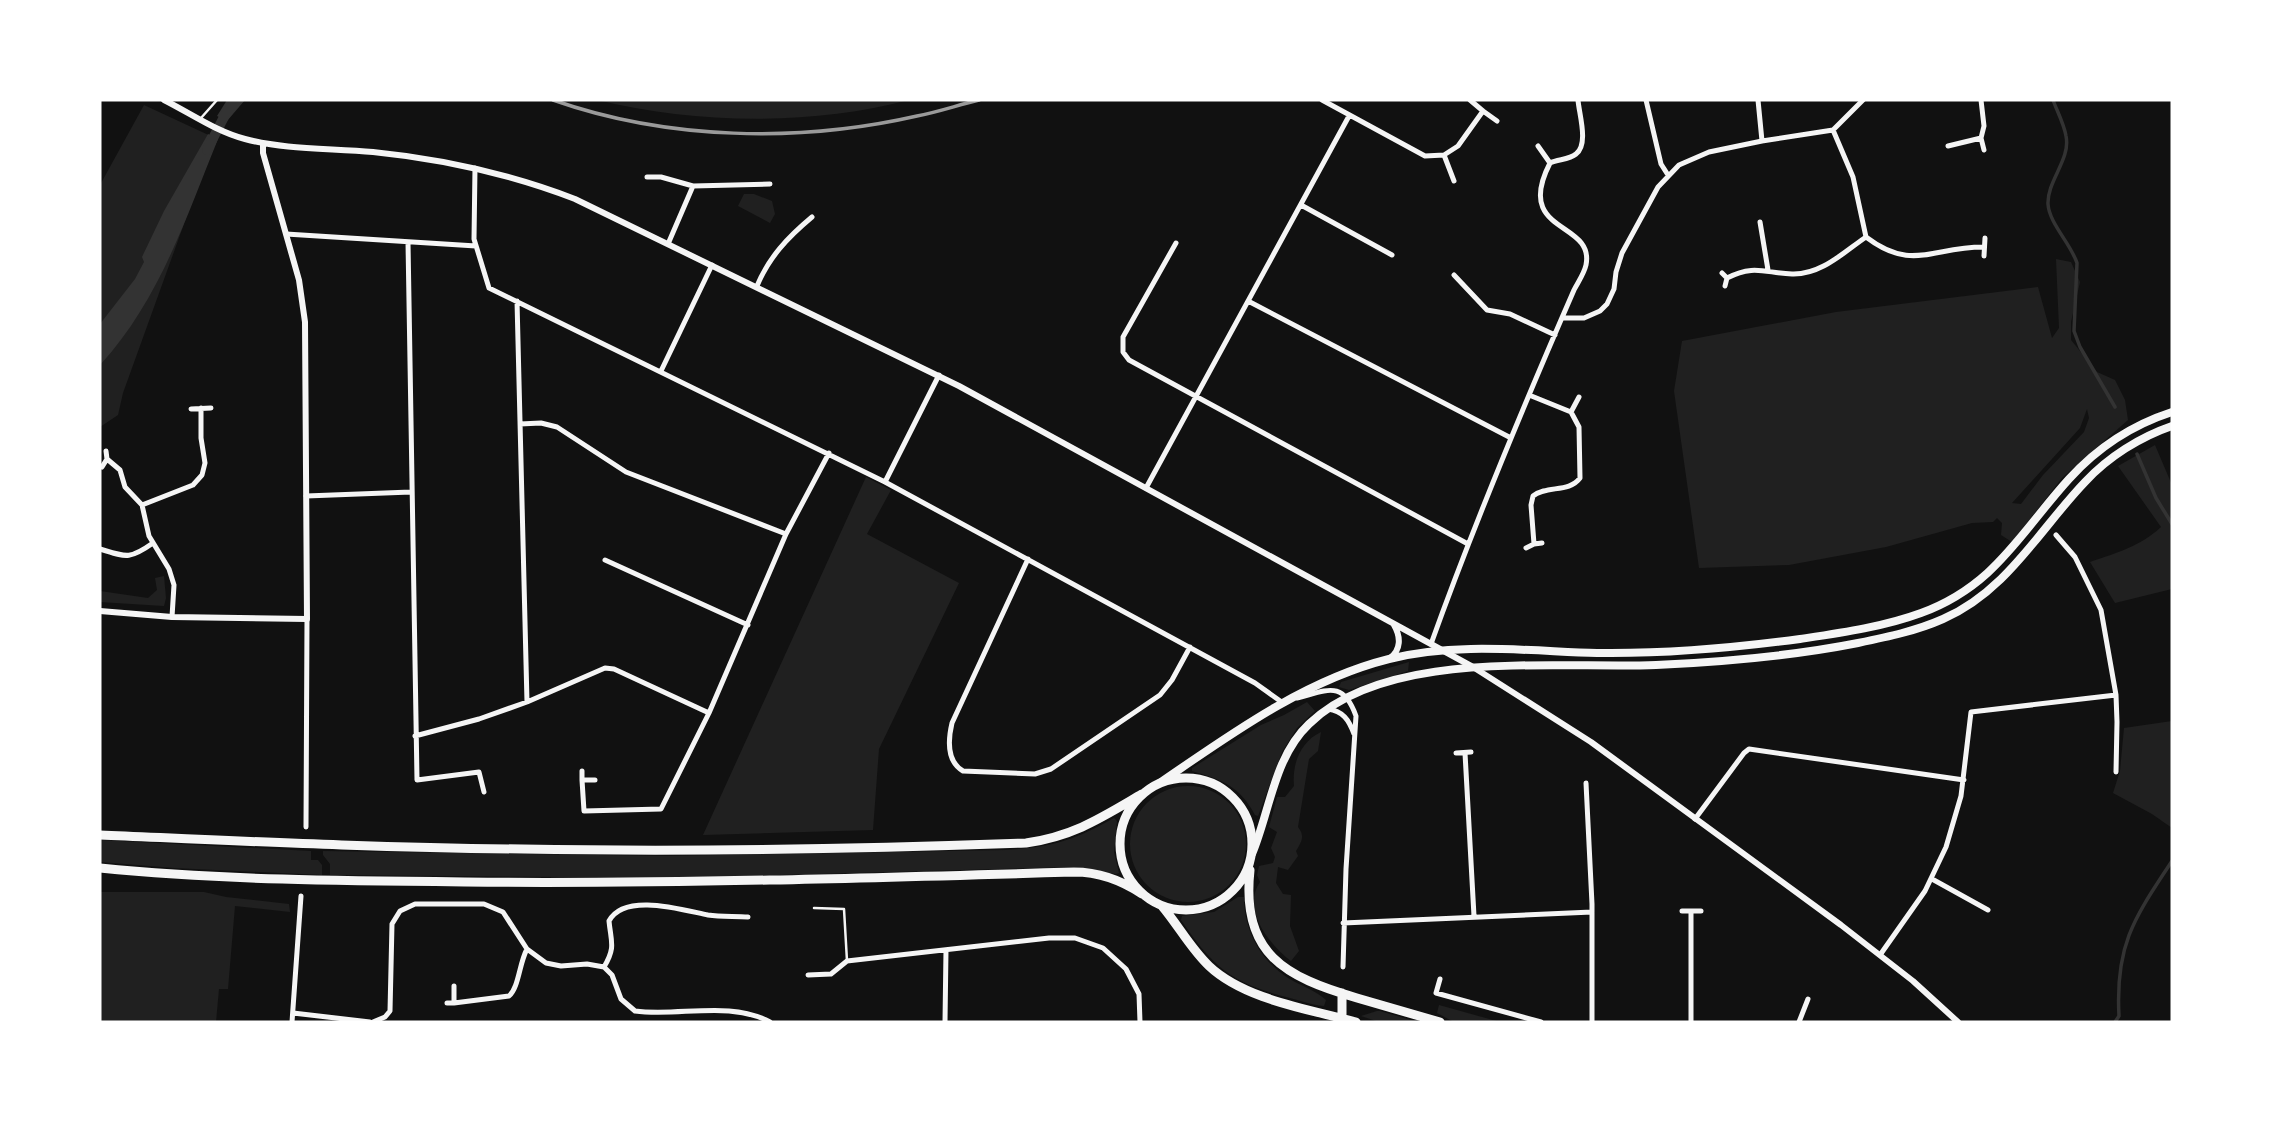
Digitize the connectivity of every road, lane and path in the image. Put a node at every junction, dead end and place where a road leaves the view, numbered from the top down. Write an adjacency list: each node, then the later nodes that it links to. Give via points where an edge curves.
1 (164, 100): 12 (street)
2 (218, 100): 12 (lane)
3 (1322, 100): 11 (street)
4 (1470, 100): 10 (street)
5 (1577, 100): 22 (street, via 1581,148 1576,155)
6 (1646, 100): 24 (street, via 1661,164)
7 (1758, 100): 16 (street)
8 (1863, 100): 14 (street)
9 (1980, 100): 15 (street)
10 (1483, 111): 13 (street); 21 (street, via 1458,146)
11 (1349, 116): 21 (street, via 1425,156); 29 (street)
12 (200, 119): 17 (street)
13 (1497, 121)
14 (1833, 131): 16 (street); 33 (street, via 1853,177)
15 (1981, 138): 19 (street); 20 (street)
16 (1762, 141): 24 (street, via 1695,157)
17 (263, 143): 23 (street, via 375,152); 32 (street)
18 (1538, 146): 22 (street)
19 (1948, 146)
20 (1984, 150)
21 (1444, 155): 26 (street)
22 (1550, 163): 49 (street, via 1540,194 1543,210 1556,225 1579,239 1587,255)
23 (475, 168): 37 (street, via 575,199); 38 (street)
24 (1668, 175): 49 (street, via 1622,253 1607,304 1584,318)
25 (648, 177): 28 (street)
26 (1454, 181)
27 (770, 184): 28 (street)
28 (693, 186): 37 (street)
29 (1301, 205): 40 (street); 48 (street)
30 (812, 217): 45 (street, via 779,247)
31 (1760, 222): 43 (street)
32 (286, 234): 35 (street); 71 (street, via 305,322)
33 (1866, 236): 39 (street, via 1897,255 1916,257); 43 (street, via 1822,268 1794,274)
34 (1985, 238): 39 (street)
35 (408, 242): 38 (street); 70 (street)
36 (1175, 243): 54 (street, via 1123,337 1122,347 1129,360)
37 (668, 244): 42 (street)
38 (476, 246): 47 (street, via 489,288)
39 (1983, 247): 41 (street)
40 (1392, 255)
41 (1984, 256)
42 (712, 265): 45 (street); 51 (street)
43 (1768, 270): 46 (street, via 1724,276)
44 (1454, 275): 50 (street, via 1487,310 1510,314)
45 (757, 286): 52 (street)
46 (1725, 286)
47 (517, 301): 51 (street); 61 (street)
48 (1248, 301): 54 (street); 63 (street)
49 (1562, 318): 50 (street)
50 (1555, 335): 53 (street)
51 (661, 371): 65 (street)
52 (939, 375): 68 (street); 69 (street)
53 (1529, 395): 59 (street); 63 (street)
54 (1196, 396): 69 (street); 77 (street)
55 (1578, 397): 59 (street)
56 (201, 408): 57 (street); 58 (street); 72 (street, via 205,463 201,475 192,485)
57 (211, 408)
58 (191, 409)
59 (1571, 412): 78 (street, via 1578,427 1582,472 1573,485 1533,496)
60 (2172, 412): 84 (main road, via 2104,446 2071,477 1996,567 1947,602)
61 (520, 424): 73 (street, via 556,427 626,472); 101 (street)
62 (2172, 426): 89 (main road, via 2124,450 2085,482 1992,589)
63 (1511, 438): 77 (street)
64 (106, 451): 66 (street)
65 (829, 453): 68 (street); 73 (street)
66 (107, 459): 67 (street); 72 (street, via 120,470 125,487)
67 (102, 467)
68 (885, 482): 81 (street)
69 (1146, 488): 87 (street)
70 (411, 492): 71 (street); 106 (street)
71 (306, 496): 86 (street)
72 (142, 505): 75 (street)
73 (786, 534): 88 (street)
74 (2056, 535): 99 (street, via 2076,557 2101,610)
75 (153, 543): 80 (street, via 126,557); 85 (street, via 173,578)
76 (1542, 543): 78 (street)
77 (1468, 544): 91 (street)
78 (1534, 544): 79 (street)
79 (1526, 548)
80 (100, 549)
81 (1028, 559): 92 (street); 92 (street, via 952,723 949,748 952,760 963,771 1035,774 1051,769 1160,695)
82 (605, 560): 88 (street)
83 (100, 611): 85 (street)
84 (1924, 612): 89 (main road); 90 (main road, via 1870,627)
85 (172, 617): 86 (street)
86 (307, 619): 120 (street)
87 (1393, 623): 91 (street); 96 (street, via 1399,644)
88 (748, 625): 104 (street)
89 (1929, 625): 95 (main road)
90 (1784, 641): 94 (main road); 95 (main road)
91 (1431, 644): 93 (street)
92 (1189, 647): 102 (street)
93 (1444, 651): 94 (main road); 96 (main road); 98 (street)
94 (1597, 653): 97 (main road)
95 (1785, 655): 97 (main road)
96 (1388, 659): 102 (main road)
97 (1597, 665): 98 (main road)
98 (1473, 667): 100 (main road, via 1386,683); 119 (street, via 1583,736)
99 (2116, 695): 109 (street); 112 (street, via 1974,710)
100 (1348, 698): 102 (street, via 1331,691); 103 (main road); 105 (street, via 1356,716)
101 (527, 702): 104 (street, via 614,668); 106 (street)
102 (1286, 702): 113 (main road)
103 (1328, 709): 105 (street, via 1343,715); 122 (main road, via 1308,724 1285,758)
104 (709, 713): 110 (street, via 661,809 584,811)
105 (1354, 734): 136 (street)
106 (415, 736): 115 (street, via 416,780 480,772)
107 (1456, 753): 134 (street, via 1468,752)
108 (582, 771): 110 (street)
109 (2116, 771)
110 (582, 780): 111 (street)
111 (594, 780)
112 (1964, 780): 119 (street, via 1749,749); 124 (street, via 1954,827)
113 (1161, 782): 118 (highway); 122 (highway, via 1202,779 1236,799 1247,816)
114 (1586, 783): 116 (street)
115 (484, 792)
116 (1586, 792): 117 (street); 133 (street)
117 (1578, 793)
118 (1142, 794): 121 (highway, via 1079,830 1026,843 524,849); 125 (highway, via 1124,819 1120,839 1121,859)
119 (1695, 819): 139 (street)
120 (306, 827)
121 (100, 835)
122 (1252, 856): 127 (highway, via 1237,887 1222,900 1203,908); 146 (highway, via 1250,911 1269,955 1300,978)
123 (100, 868): 125 (highway, via 326,881 512,883 1074,872 1111,878)
124 (1932, 879): 129 (street); 139 (street)
125 (1142, 894): 127 (highway)
126 (302, 896): 152 (street)
127 (1162, 906): 153 (highway, via 1224,979 1260,995)
128 (814, 908): 140 (lane, via 844,909)
129 (1988, 910)
130 (1682, 911): 131 (street)
131 (1691, 911): 132 (street); 163 (street)
132 (1702, 911)
133 (1592, 912): 134 (street); 162 (street)
134 (1474, 916): 136 (street)
135 (748, 917): 141 (street, via 710,915 666,905 621,908 609,920 612,954)
136 (1343, 923): 142 (street)
137 (527, 949): 141 (street, via 546,963); 149 (street, via 516,989 509,996); 155 (street, via 503,912 493,907 407,906 392,924 390,1011)
138 (946, 950): 140 (street); 157 (street); 158 (street, via 1049,938 1085,941 1103,948 1126,969 1139,994)
139 (1880, 955): 165 (street)
140 (847, 961): 143 (street, via 831,974)
141 (604, 967): 156 (street, via 621,999 635,1011 731,1011)
142 (1343, 967)
143 (808, 975)
144 (1440, 979): 161 (street, via 1436,993)
145 (454, 986): 149 (street)
146 (1342, 993): 153 (highway); 160 (highway)
147 (1808, 999): 151 (street)
148 (447, 1003): 149 (street)
149 (454, 1003)
150 (1796, 1003): 151 (street)
151 (1805, 1006): 164 (street)
152 (293, 1013): 154 (street); 155 (street)
153 (1342, 1018): 159 (highway)
154 (292, 1022)
155 (372, 1022)
156 (770, 1022)
157 (945, 1022)
158 (1140, 1022)
159 (1356, 1022)
160 (1440, 1022)
161 (1541, 1022)
162 (1592, 1022)
163 (1691, 1022)
164 (1799, 1022)
165 (1958, 1022)

